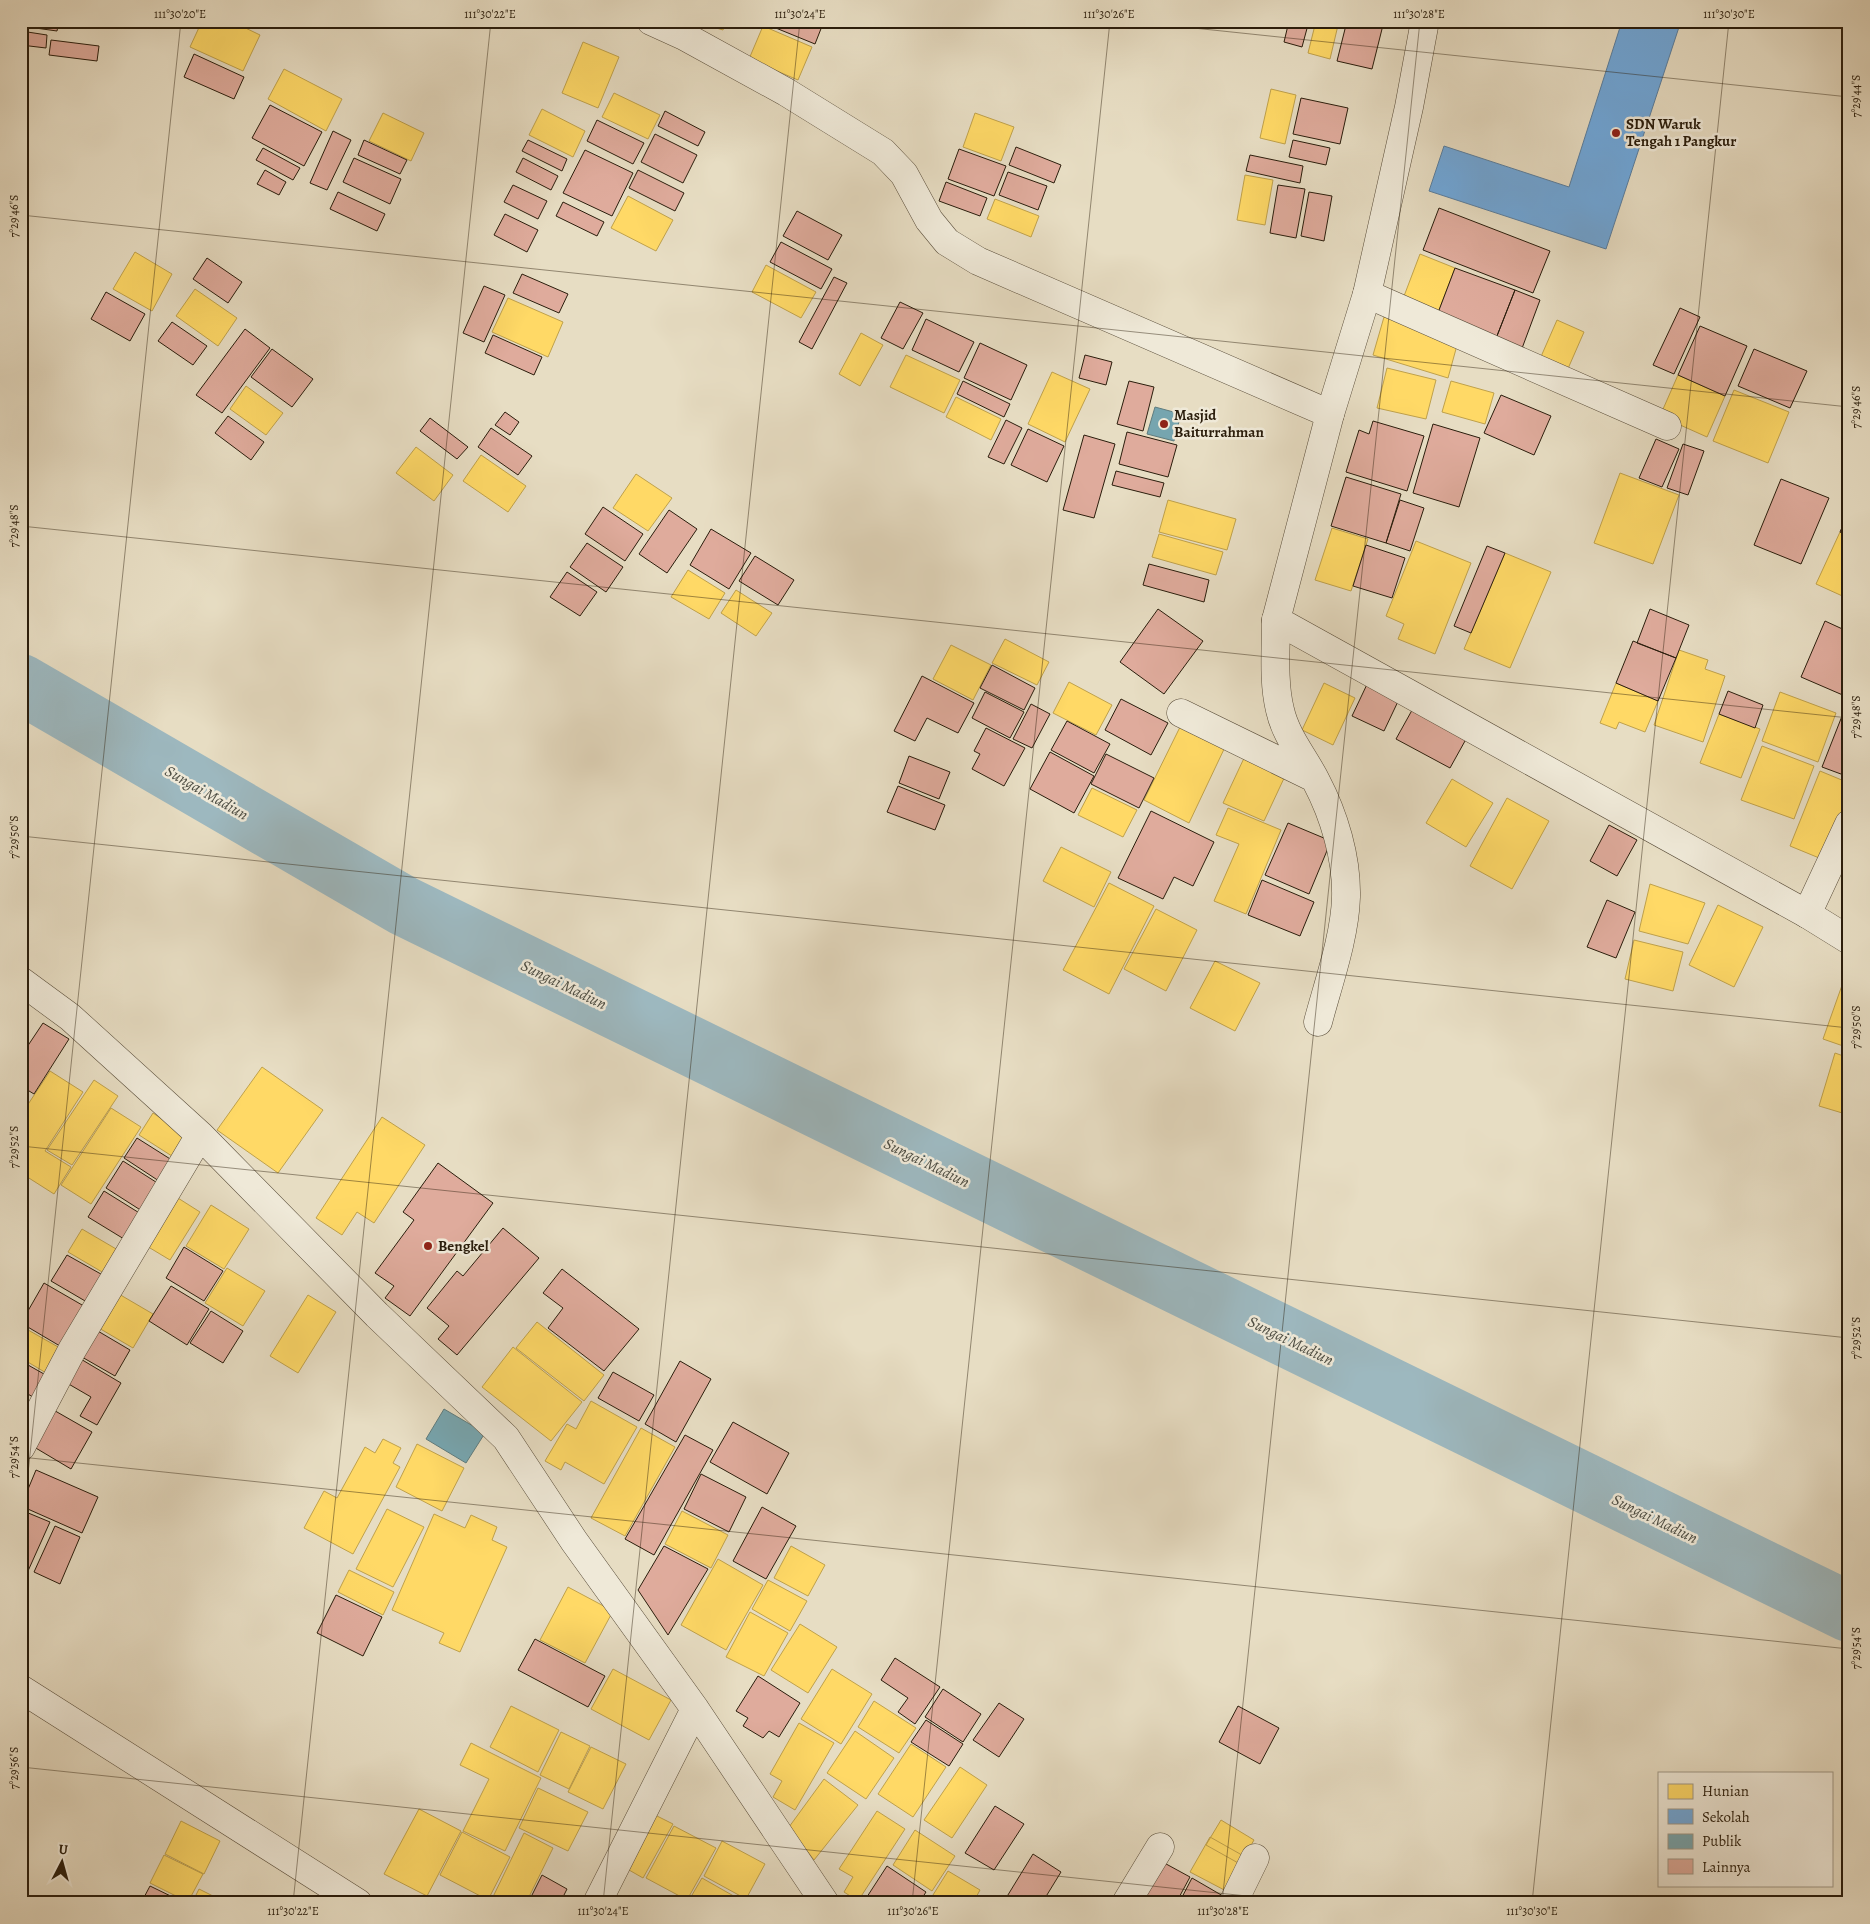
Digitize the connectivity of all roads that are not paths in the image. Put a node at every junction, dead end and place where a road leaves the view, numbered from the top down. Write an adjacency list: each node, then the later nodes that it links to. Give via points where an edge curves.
1 (651, 21): 3 (street)
2 (1425, 21): 4 (street)
3 (685, 28): 5 (street, via 883,152 904,174 929,220 947,242 978,261)
4 (1367, 294): 5 (street); 6 (street)
5 (1330, 414): 7 (street)
6 (1667, 426)
7 (1276, 620): 9 (street, via 1280,711 1294,747); 11 (street)
8 (1181, 713): 9 (street)
9 (1316, 779): 14 (street, via 1333,822 1342,858 1346,898 1340,938)
10 (1849, 824): 11 (street)
11 (1807, 914): 12 (street)
12 (1849, 940)
13 (21, 981): 15 (street, via 70,1017)
14 (1318, 1022)
15 (200, 1135): 16 (street, via 72,1350); 18 (street, via 377,1315 506,1438 574,1541)
16 (21, 1447)
17 (21, 1689): 21 (street)
18 (695, 1709): 22 (street); 23 (street)
19 (1160, 1847): 24 (street)
20 (1255, 1858): 25 (street)
21 (358, 1903)
22 (597, 1903)
23 (825, 1903)
24 (1126, 1903)
25 (1233, 1903)

